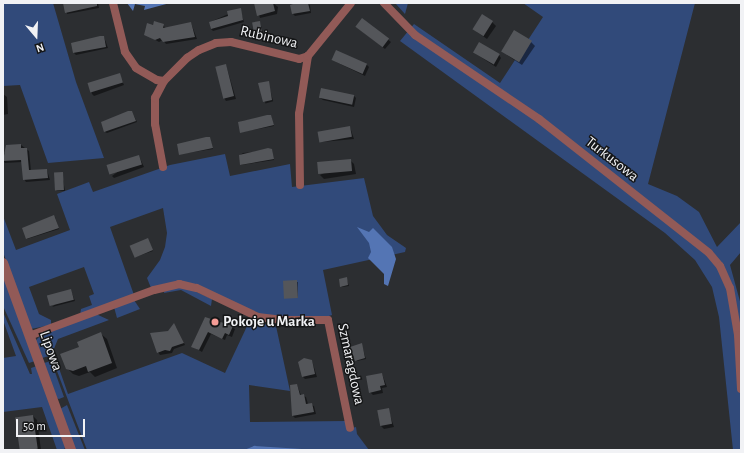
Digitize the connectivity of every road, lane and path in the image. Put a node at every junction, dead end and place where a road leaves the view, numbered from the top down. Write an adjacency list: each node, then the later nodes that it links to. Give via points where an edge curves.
1 (113, 3): 5 (street, via 122,47 129,61 143,74)
2 (351, 3): 4 (street)
3 (384, 3): 10 (street, Turkusowa, via 415,35 539,119 709,253 720,266 730,288 738,335)
4 (308, 56): 5 (street, Rubinowa, via 300,59 231,42 216,43 187,58); 7 (street, via 298,114)
5 (164, 81): 6 (street, Rubinowa, via 155,98 155,124)
6 (164, 167)
7 (300, 185)
8 (3, 265): 9 (street, Lipowa)
9 (29, 336): 11 (street, Szmaragdowa, via 154,290 186,284 258,317 328,320); 12 (street, Lipowa)
10 (741, 389)
11 (350, 428)
12 (71, 450)

